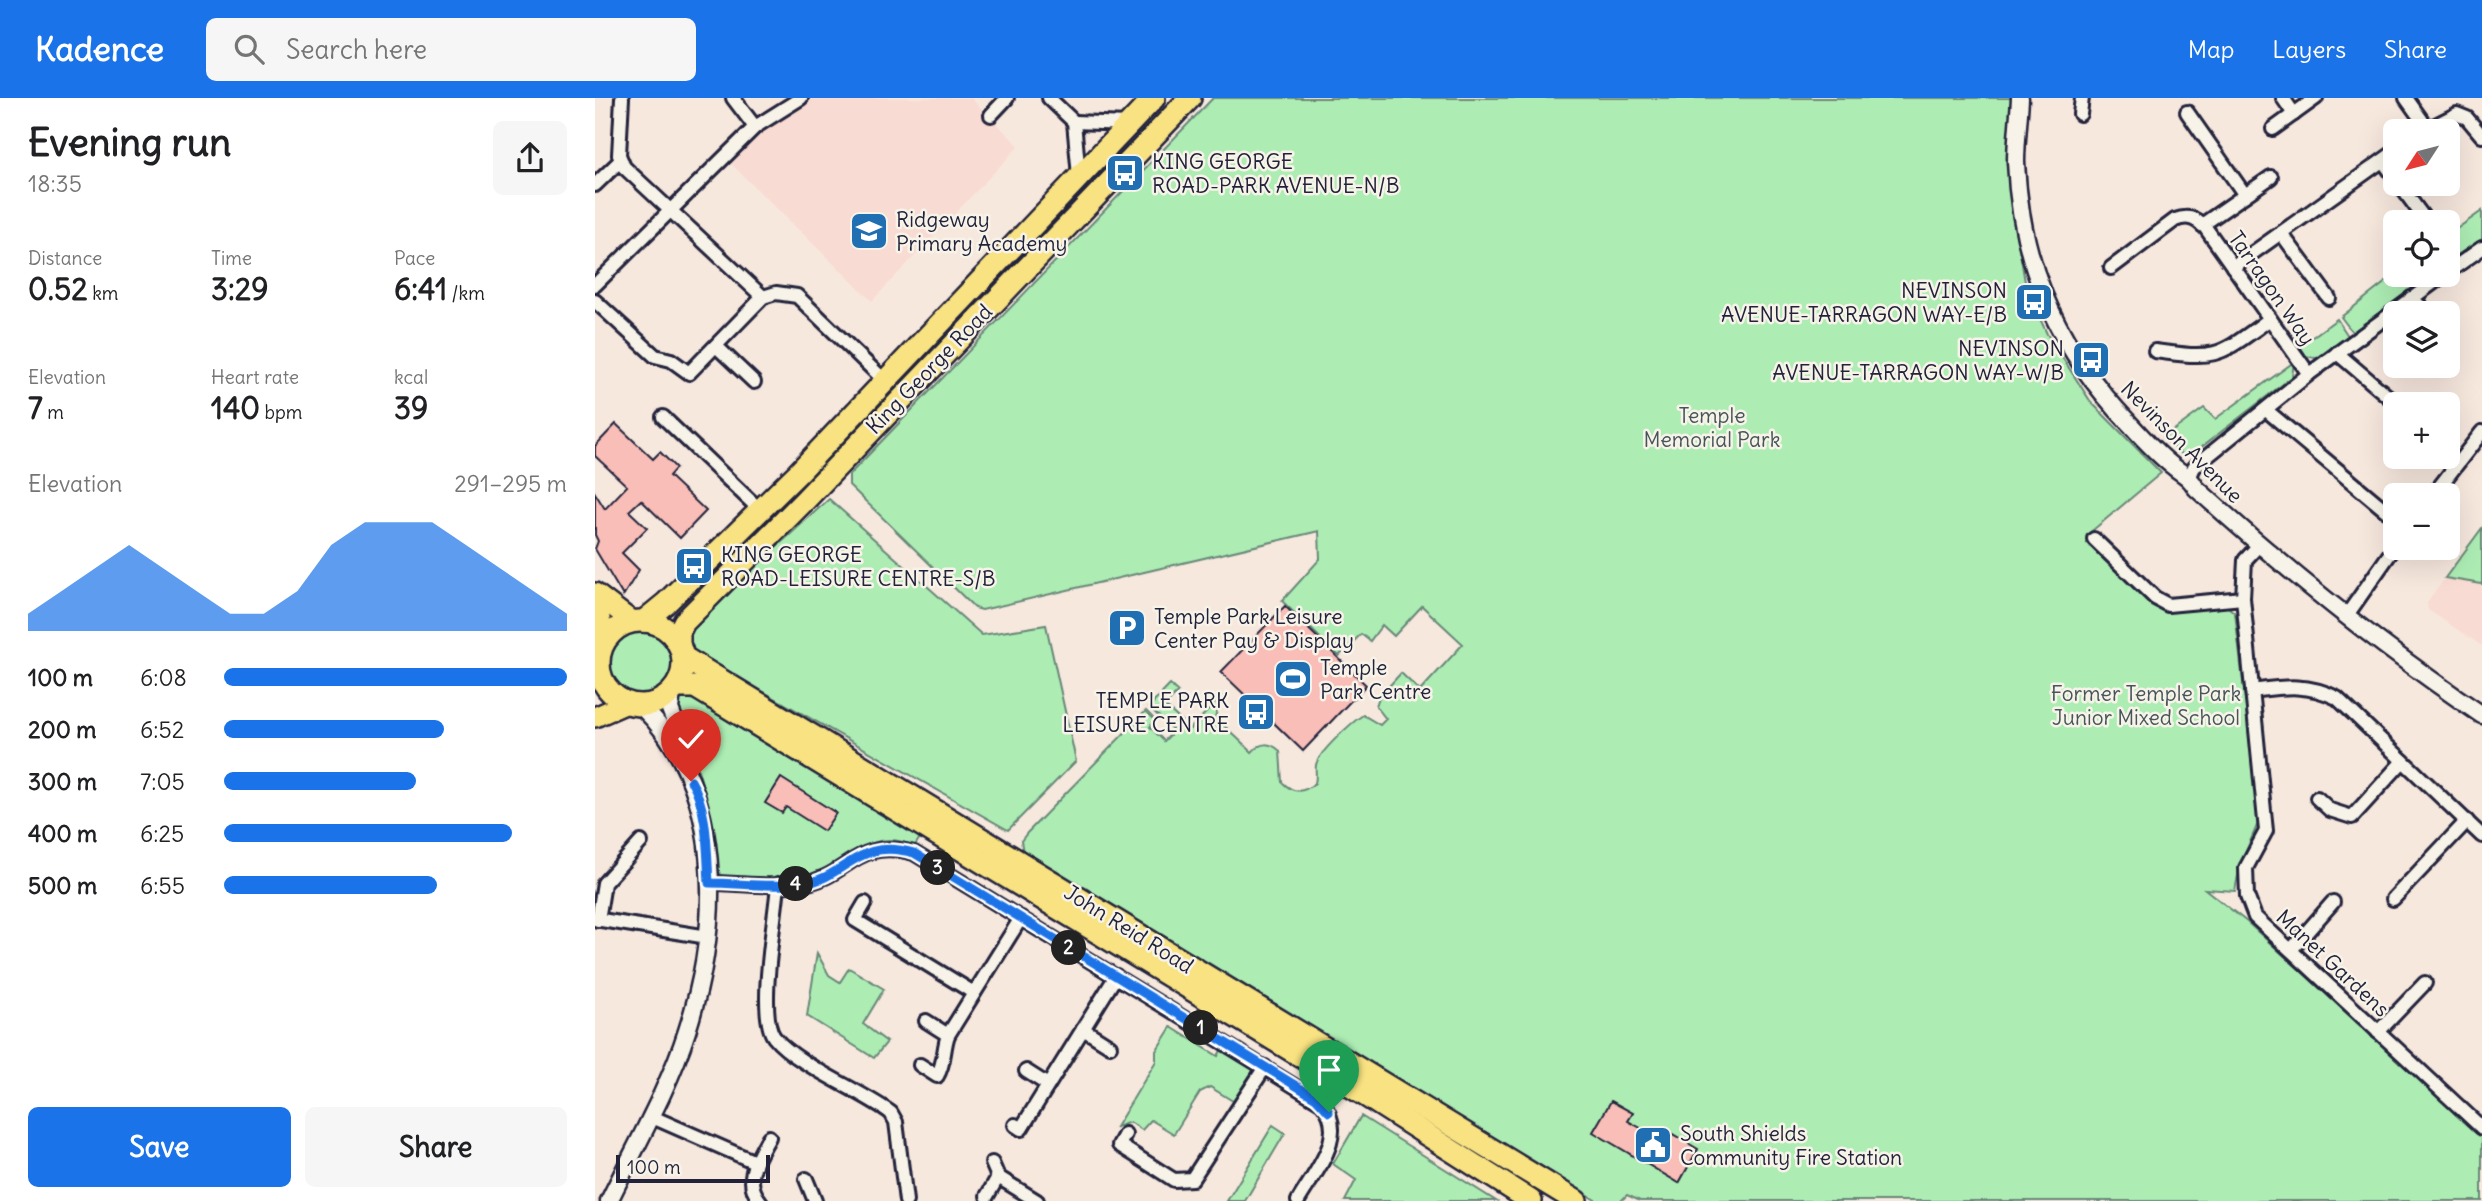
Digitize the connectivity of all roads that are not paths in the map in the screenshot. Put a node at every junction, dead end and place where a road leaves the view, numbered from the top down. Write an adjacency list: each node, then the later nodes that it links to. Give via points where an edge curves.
1 (622, 98): 25 (street)
2 (733, 98): 21 (street)
3 (801, 98): 21 (street)
4 (1007, 98): 16 (street)
5 (1049, 98): 19 (street)
6 (1154, 98): 20 (highway, King George Road)
7 (1190, 98): 24 (highway, King George Road)
8 (2020, 98): 59 (street, Nevinson Avenue, via 2016,161 2022,221 2044,302 2103,394 2175,468)
9 (2082, 98): 14 (street)
10 (2283, 98): 15 (street)
11 (2316, 98): 15 (street)
12 (2406, 98): 17 (street)
13 (2187, 112): 31 (street, Tarragon Way)
14 (2080, 114)
15 (2294, 114): 22 (street)
16 (991, 115)
17 (2419, 119)
18 (2447, 119): 23 (street, via 2457,114 2467,118)
19 (1075, 122): 20 (street); 27 (street)
20 (1129, 124): 24 (highway); 27 (highway, King George Road)
21 (755, 127): 32 (street)
22 (2273, 129)
23 (2482, 136)
24 (1148, 142): 30 (highway, King George Road)
25 (620, 161): 29 (street); 32 (street)
26 (2383, 161): 34 (street)
27 (1079, 176): 30 (highway); 51 (highway, King George Road)
28 (2271, 177): 31 (street, Tarragon Way)
29 (595, 185)
30 (1097, 194): 56 (highway, King George Road)
31 (2245, 195): 33 (street, Tarragon Way)
32 (670, 210): 39 (street); 41 (street)
33 (2202, 225): 37 (street, Tarragon Way); 38 (street, Tarragon Way, via 2184,216 2175,220)
34 (2281, 233): 37 (street); 42 (street)
35 (2482, 248): 36 (street)
36 (2460, 263)
37 (2233, 267): 46 (street, Tarragon Way)
38 (2111, 268)
39 (595, 285)
40 (2426, 287): 43 (street)
41 (763, 297): 47 (street); 51 (street, via 776,293 797,296)
42 (2329, 298)
43 (2411, 298): 45 (street); 49 (street)
44 (595, 301): 47 (street, via 655,356 671,360 689,373)
45 (2414, 301)
46 (2270, 320): 48 (street, via 2221,354 2197,357); 50 (street, Tarragon Way)
47 (716, 346): 52 (street)
48 (2155, 351)
49 (2337, 353): 50 (street); 53 (street)
50 (2309, 374): 55 (street)
51 (885, 381): 54 (highway, King George Road)
52 (754, 382)
53 (2383, 392)
54 (867, 401): 56 (highway); 62 (highway, King George Road)
55 (2266, 410): 59 (street, via 2194,467); 61 (street)
56 (884, 416): 71 (highway, King George Road, via 684,622 679,632)
57 (663, 417): 62 (street)
58 (2482, 432): 60 (street)
59 (2190, 476): 64 (street, Nevinson Avenue, via 2196,488)
60 (2442, 483)
61 (2383, 508)
62 (761, 511): 69 (highway, King George Road)
63 (2094, 539): 67 (street, via 2168,605)
64 (2259, 545): 67 (street, Manet Gardens, via 2245,560); 68 (street, Nevinson Avenue)
65 (2386, 560): 68 (street)
66 (596, 594): 69 (main road); 70 (main road)
67 (2243, 598): 74 (street, Manet Gardens)
68 (2347, 615): 76 (street, Nevinson Avenue, via 2414,669)
69 (638, 621): 70 (highway, via 616,629); 71 (highway, via 664,628)
70 (604, 642): 72 (highway)
71 (681, 651): 73 (highway, via 683,668); 122 (highway, John Reid Road)
72 (597, 674): 75 (highway, via 614,696)
73 (674, 689): 75 (highway, via 663,699); 79 (street, via 672,715); 121 (highway, John Reid Road, via 687,685 706,694)
74 (2252, 691): 78 (street, via 2294,686 2321,690 2337,698); 92 (street, Manet Gardens, via 2266,831 2246,868 2247,896 2255,916)
75 (634, 704): 77 (main road); 79 (street, via 663,727)
76 (2482, 715)
77 (595, 718)
78 (2403, 761): 80 (street, via 2352,817 2330,810); 81 (street)
79 (697, 790): 84 (street)
80 (2317, 798)
81 (2467, 821): 82 (street); 86 (street)
82 (2482, 836)
83 (641, 842): 90 (street, via 604,883)
84 (709, 883): 85 (street); 91 (street)
85 (778, 884): 89 (street, via 802,884 859,854 899,849 914,853); 118 (street, via 766,1004 769,1028 782,1045 891,1113)
86 (2393, 899)
87 (2333, 902): 92 (street)
88 (865, 904): 95 (street, via 855,920)
89 (1021, 918): 93 (street); 95 (street)
90 (596, 919): 91 (street)
91 (708, 937): 105 (street, via 700,989 686,1034)
92 (2291, 950): 98 (street, Manet Gardens)
93 (1116, 976): 97 (street); 102 (street)
94 (2425, 983): 98 (street)
95 (974, 993): 99 (street)
96 (926, 1021): 99 (street)
97 (1083, 1029): 100 (street); 104 (street)
98 (2378, 1031): 107 (street, Manet Gardens)
99 (947, 1035): 101 (street, via 944,1066 937,1076)
100 (1110, 1046)
101 (920, 1065)
102 (1265, 1068): 108 (street, via 1192,1180 1174,1180 1119,1145); 120 (street, via 1322,1103 1332,1116 1332,1142)
103 (1025, 1071): 104 (street)
104 (1048, 1085): 106 (street, via 1021,1129)
105 (650, 1116): 110 (street); 115 (street)
106 (1014, 1125)
107 (2482, 1128)
108 (1125, 1134)
109 (769, 1137): 110 (street)
110 (755, 1162): 116 (street, via 751,1180)
111 (992, 1163): 112 (street)
112 (998, 1177): 114 (street); 119 (street)
113 (806, 1179): 117 (street)
114 (987, 1196)
115 (609, 1201)
116 (760, 1201)
117 (815, 1201)
118 (906, 1201)
119 (1037, 1201)
120 (1298, 1201)
121 (1531, 1201)
122 (1576, 1201)

